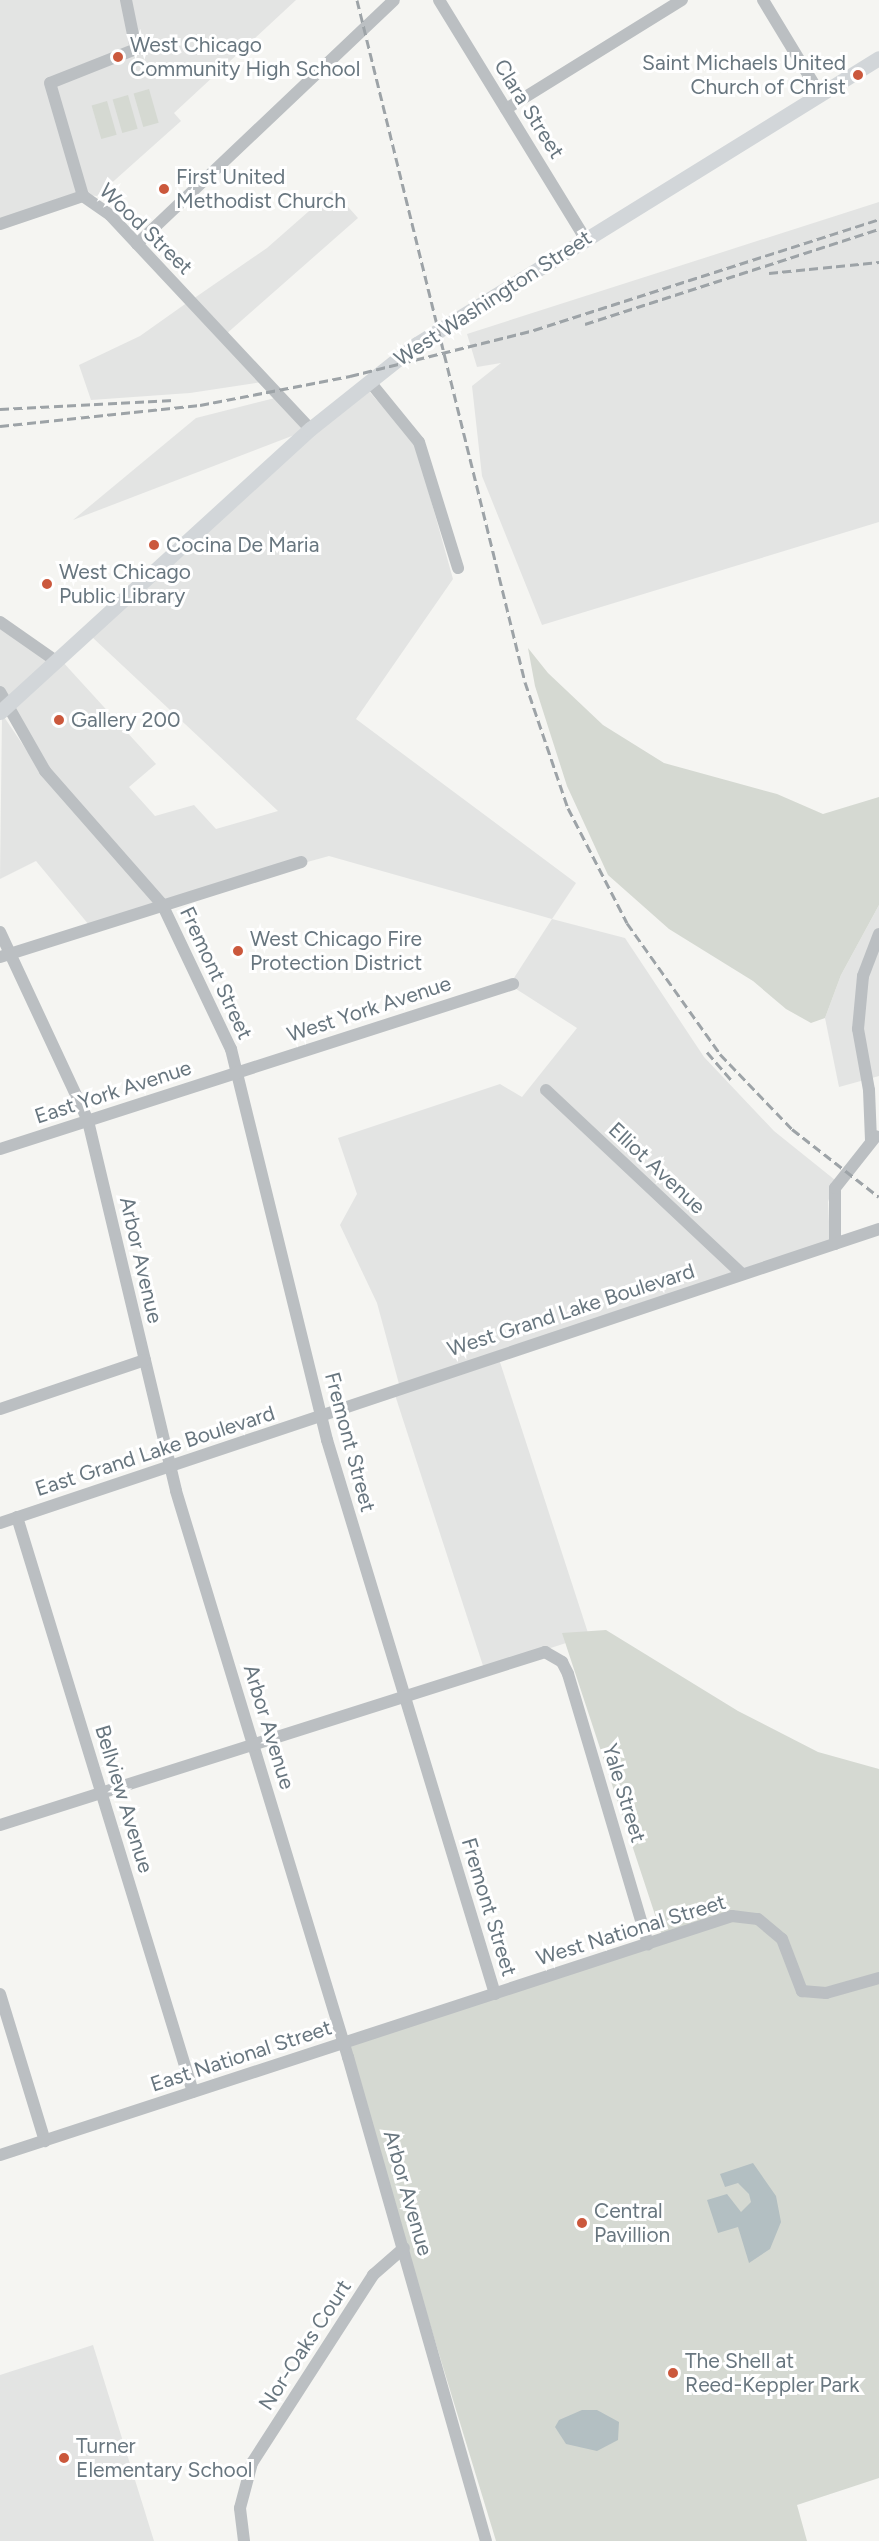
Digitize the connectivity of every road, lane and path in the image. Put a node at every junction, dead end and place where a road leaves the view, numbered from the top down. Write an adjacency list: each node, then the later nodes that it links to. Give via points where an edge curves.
1 (126, 0): 9 (street, Wood Street, via 136,49 50,83)
2 (394, 0): 12 (street)
3 (439, 0): 8 (street, Clara Street)
4 (682, 0): 8 (street)
5 (763, 0): 7 (street)
6 (879, 58): 7 (main road, West Washington Street)
7 (820, 94): 11 (main road, West Washington Street)
8 (506, 109): 11 (street, Clara Street)
9 (83, 196): 10 (street); 12 (street, Wood Street, via 107,213)
10 (0, 224)
11 (585, 238): 13 (main road, West Washington Street, via 417,344)
12 (137, 244): 14 (street, Wood Street)
13 (370, 382): 14 (main road, West Washington Street); 15 (street, via 419,442)
14 (310, 429): 17 (main road, West Washington Street)
15 (458, 568)
16 (0, 622): 17 (street)
17 (56, 661): 18 (main road, West Washington Street)
18 (3, 703): 20 (street, Fremont Street, via 45,771)
19 (301, 862): 20 (street)
20 (162, 904): 23 (street); 25 (street, Fremont Street, via 231,1049)
21 (0, 932): 23 (street, Arbor Avenue)
22 (879, 934): 28 (street, via 863,976 858,1029)
23 (5, 955): 27 (street, Arbor Avenue)
24 (513, 984): 25 (street, West York Avenue)
25 (238, 1072): 27 (street, East York Avenue); 35 (street, Fremont Street)
26 (546, 1090): 32 (street, Elliot Avenue)
27 (88, 1121): 29 (street, East York Avenue); 33 (street, Arbor Avenue)
28 (875, 1137): 31 (street, via 835,1188)
29 (0, 1149)
30 (879, 1229): 31 (street, West Grand Lake Boulevard)
31 (835, 1244): 32 (street, West Grand Lake Boulevard)
32 (742, 1274): 35 (street, West Grand Lake Boulevard, via 452,1369)
33 (145, 1360): 34 (street); 36 (street, Arbor Avenue)
34 (0, 1409)
35 (322, 1417): 36 (street, East Grand Lake Boulevard); 39 (street, Fremont Street)
36 (170, 1467): 37 (street, East Grand Lake Boulevard); 40 (street, Arbor Avenue)
37 (17, 1517): 38 (street, East Grand Lake Boulevard); 41 (street, Bellview Avenue)
38 (0, 1523)
39 (404, 1694): 40 (street); 43 (street, Yale Street, via 540,1652 556,1656 568,1674); 46 (street, Fremont Street)
40 (253, 1742): 41 (street); 47 (street, Arbor Avenue)
41 (101, 1792): 42 (street); 48 (street, Bellview Avenue)
42 (0, 1825)
43 (648, 1944): 44 (street, West National Street, via 732,1916 758,1919 783,1939 802,1991 826,1993); 46 (street, West National Street)
44 (879, 1978)
45 (0, 1994): 49 (street)
46 (495, 1994): 47 (street, East National Street)
47 (344, 2042): 48 (street, East National Street); 51 (street, Arbor Avenue)
48 (193, 2092): 49 (street, East National Street)
49 (45, 2140): 50 (street, East National Street)
50 (0, 2155)
51 (404, 2248): 52 (street, Nor-Oaks Court, via 374,2275 252,2463 240,2508); 53 (street, Arbor Avenue)
52 (244, 2541)
53 (486, 2541)

